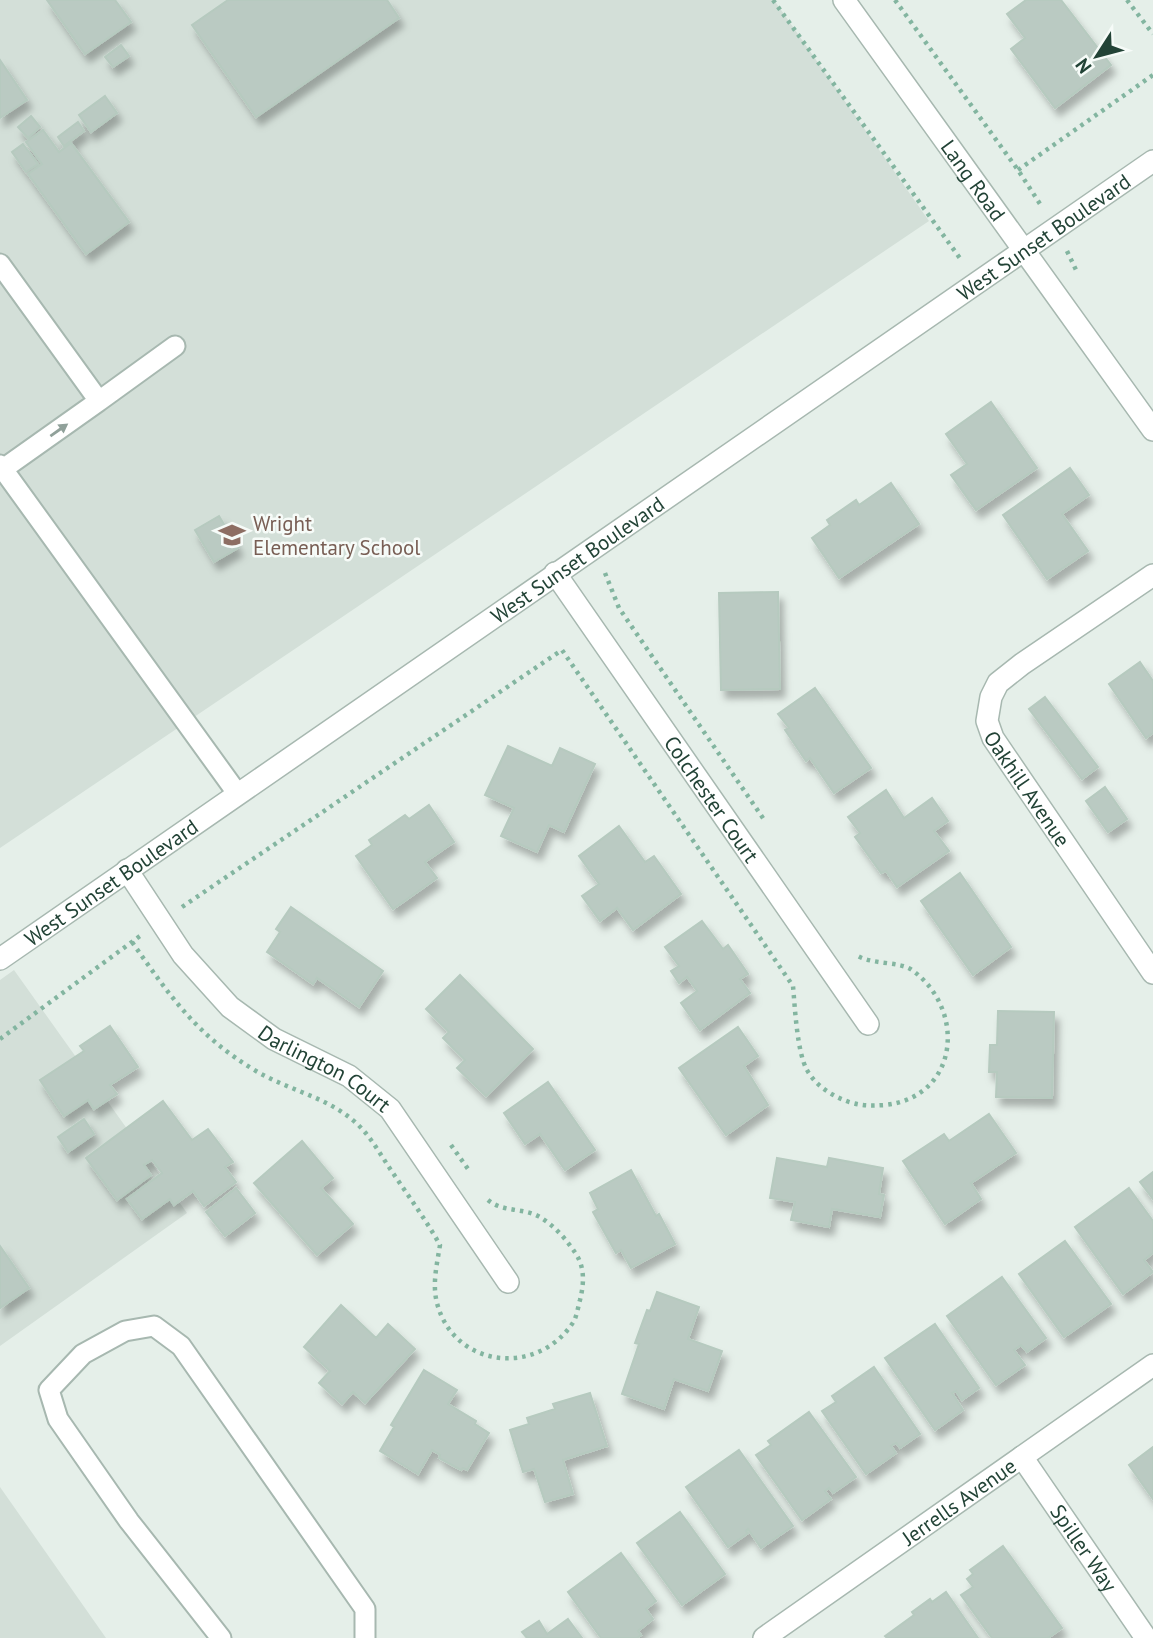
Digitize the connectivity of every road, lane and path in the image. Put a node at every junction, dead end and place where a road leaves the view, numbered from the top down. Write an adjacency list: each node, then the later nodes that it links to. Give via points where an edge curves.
1 (773, 0): 13 (path)
2 (844, 0): 10 (street, Lang Road)
3 (895, 0): 8 (path)
4 (1127, 0): 5 (path)
5 (1153, 34)
6 (1153, 75): 8 (path)
7 (1153, 161): 9 (street, West Sunset Boulevard)
8 (1018, 170): 9 (path)
9 (1055, 228): 10 (street, West Sunset Boulevard); 12 (path)
10 (1023, 249): 13 (street, West Sunset Boulevard); 16 (street, Lang Road)
11 (0, 264): 15 (lane)
12 (1078, 274)
13 (976, 281): 18 (street, West Sunset Boulevard)
14 (175, 346): 15 (lane)
15 (99, 401): 17 (lane, one-way to 15)
16 (1153, 430)
17 (1, 467): 21 (lane)
18 (590, 549): 19 (street, West Sunset Boulevard); 22 (path, via 619,608)
19 (555, 573): 21 (street, West Sunset Boulevard); 28 (street, Colchester Court)
20 (1153, 575): 27 (street, Oakhill Avenue, via 998,683 987,721 993,738)
21 (237, 793): 23 (street, West Sunset Boulevard)
22 (773, 832)
23 (127, 870): 24 (street, Darlington Court); 26 (street, West Sunset Boulevard)
24 (161, 921): 25 (path, via 562,650 793,986 806,1069 816,1083 837,1098 863,1107 899,1103 917,1095 941,1070 948,1048 943,1008 910,968 860,958); 29 (path); 30 (street, Darlington Court, via 183,955 230,1007 274,1039 349,1076 390,1110)
25 (850, 951)
26 (0, 959)
27 (1153, 973)
28 (868, 1024)
29 (0, 1039)
30 (508, 1282)
31 (1153, 1365): 32 (street, Jerrells Avenue)
32 (1022, 1457): 35 (street, Jerrells Avenue); 36 (street, Spiller Way)
33 (220, 1638): 34 (lane, via 129,1521 58,1419 49,1390 83,1354 125,1331 154,1326 181,1346 365,1609)
34 (365, 1638)
35 (764, 1638)
36 (1146, 1638)

